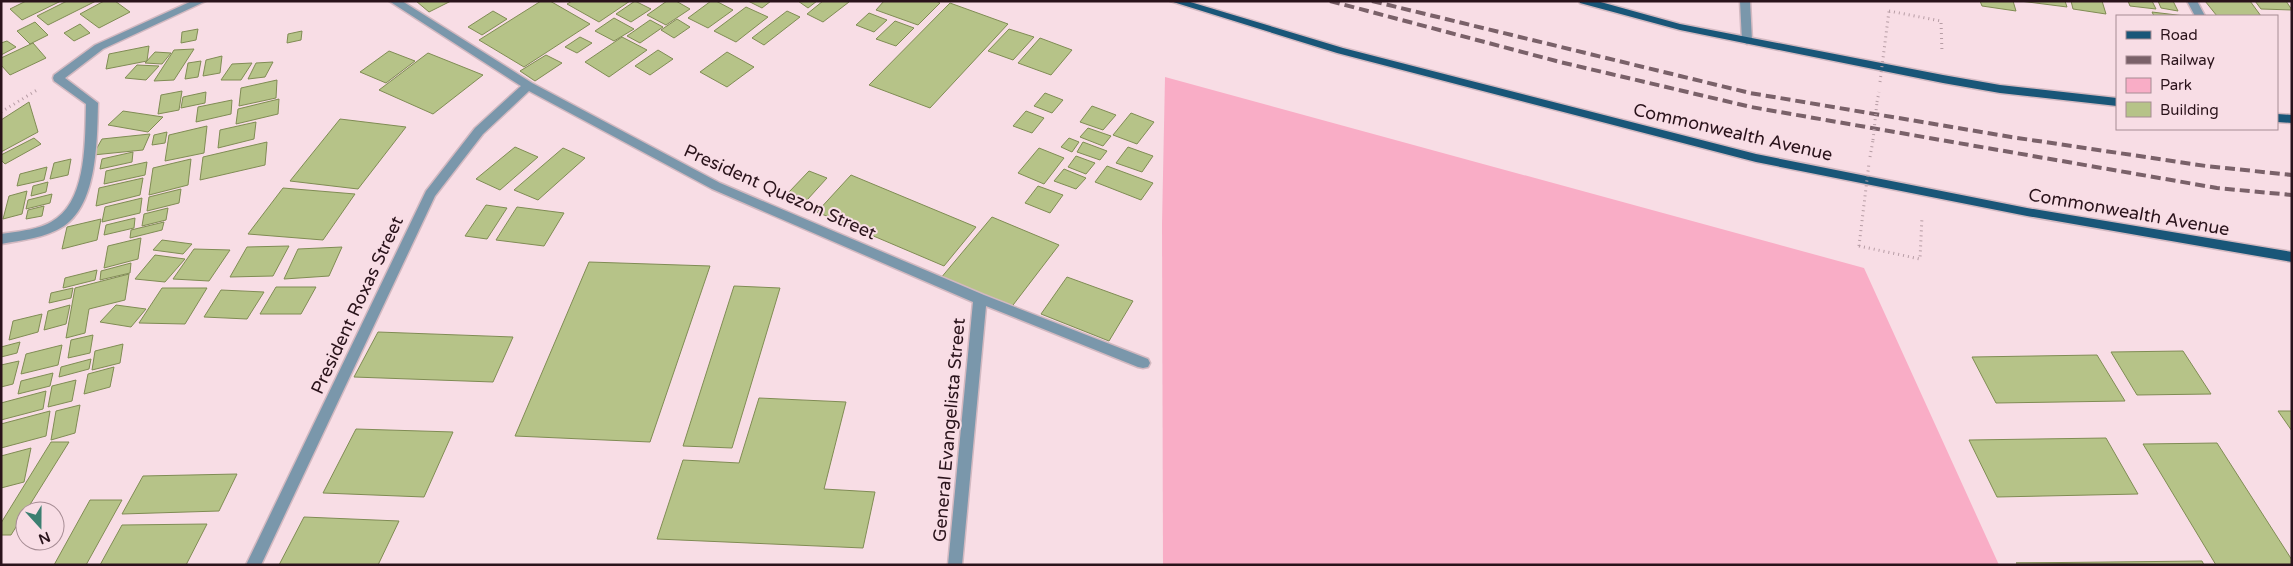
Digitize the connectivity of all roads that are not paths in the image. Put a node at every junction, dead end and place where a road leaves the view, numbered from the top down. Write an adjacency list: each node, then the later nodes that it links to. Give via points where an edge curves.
1 (201, 1): 13 (street, via 99,47 58,78 92,103 91,149 78,203 60,223)
2 (394, 1): 9 (street, President Quezon Street)
3 (1175, 1): 14 (main road, Commonwealth Avenue, via 1341,51 1756,158 2047,215)
4 (1584, 1): 8 (main road)
5 (1745, 1): 8 (street)
6 (2192, 1): 7 (street)
7 (2199, 15)
8 (1747, 41): 10 (main road, via 2000,89)
9 (528, 86): 15 (street, President Quezon Street, via 716,186); 17 (street, President Roxas Street, via 478,130 430,194)
10 (2116, 102)
11 (2278, 118): 12 (main road)
12 (2292, 119)
13 (1, 239)
14 (2292, 257)
15 (980, 299): 16 (street, President Quezon Street); 18 (street, General Evangelista Street)
16 (1143, 363)
17 (253, 565)
18 (955, 565)

